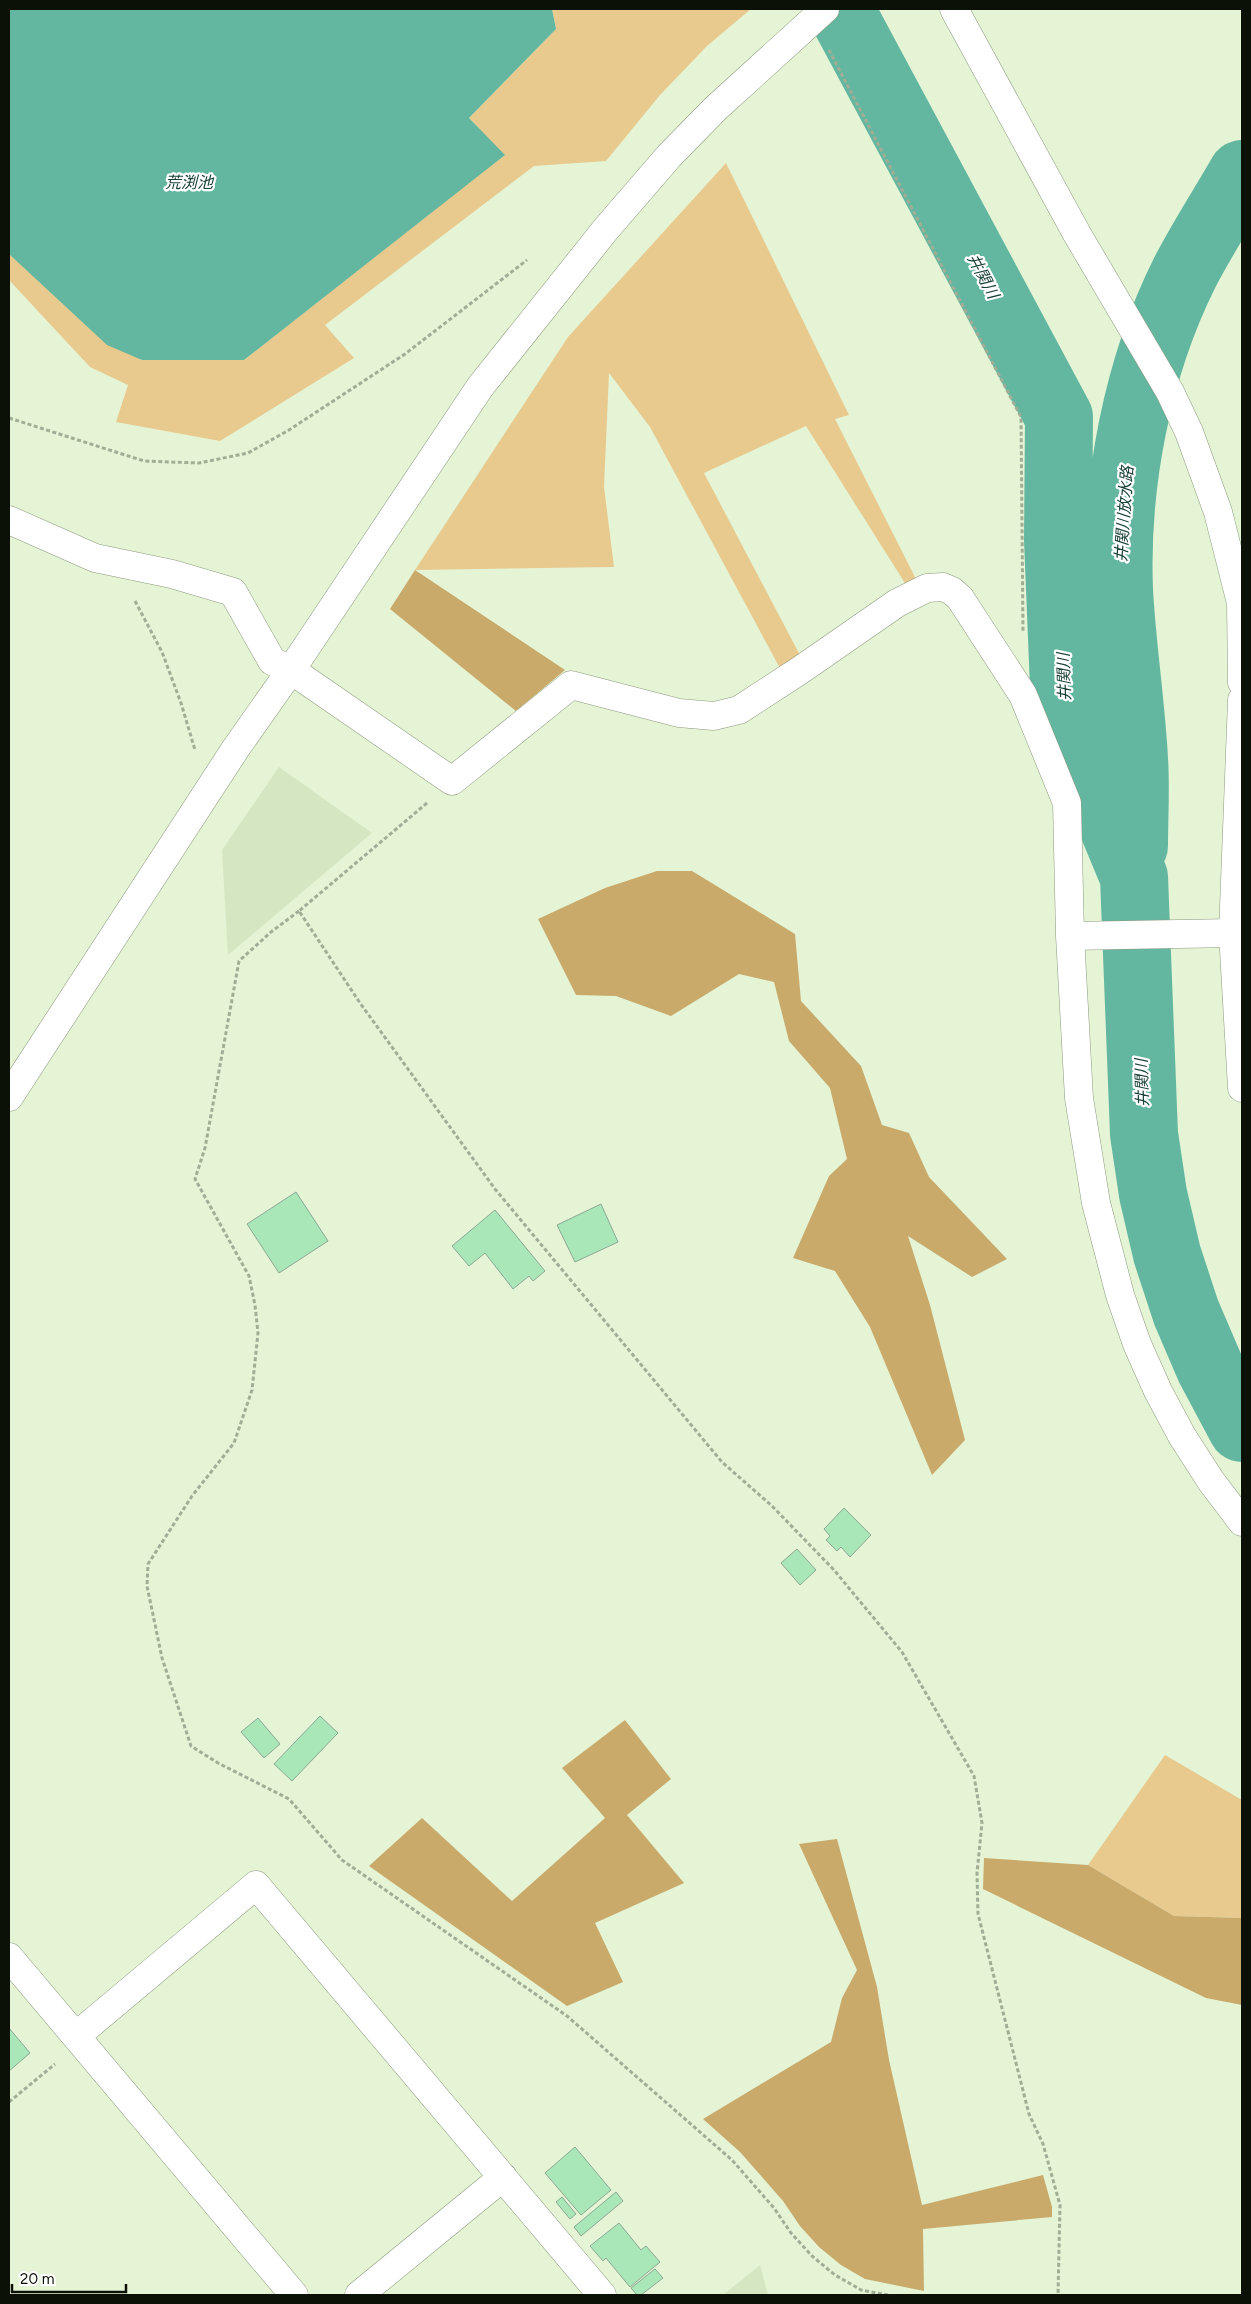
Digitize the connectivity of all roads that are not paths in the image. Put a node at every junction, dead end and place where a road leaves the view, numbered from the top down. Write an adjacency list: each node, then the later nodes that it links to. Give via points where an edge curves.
1 (954, 9): 5 (street, via 1078,234 1170,392 1205,473 1230,553 1241,603)
2 (818, 15): 4 (street, via 715,109 606,229 480,387)
3 (9, 520): 4 (street, via 95,558 134,564 232,592 272,661)
4 (291, 670): 8 (street, via 452,781 571,685 680,713 714,716 739,710 897,603 927,588 943,587 960,598 1024,694 1067,802); 10 (street)
5 (1242, 682)
6 (1242, 700): 7 (street)
7 (1233, 933): 8 (street); 9 (street)
8 (1076, 935): 11 (street, via 1079,1098 1096,1202 1120,1295 1137,1344 1162,1399 1211,1482)
9 (1242, 1088)
10 (9, 1097)
11 (1242, 1522)
12 (9, 1957): 13 (street)
13 (76, 2036): 14 (street, via 256,1885); 15 (street)
14 (503, 2177): 16 (street); 17 (street)
15 (294, 2295)
16 (359, 2295)
17 (602, 2295)

